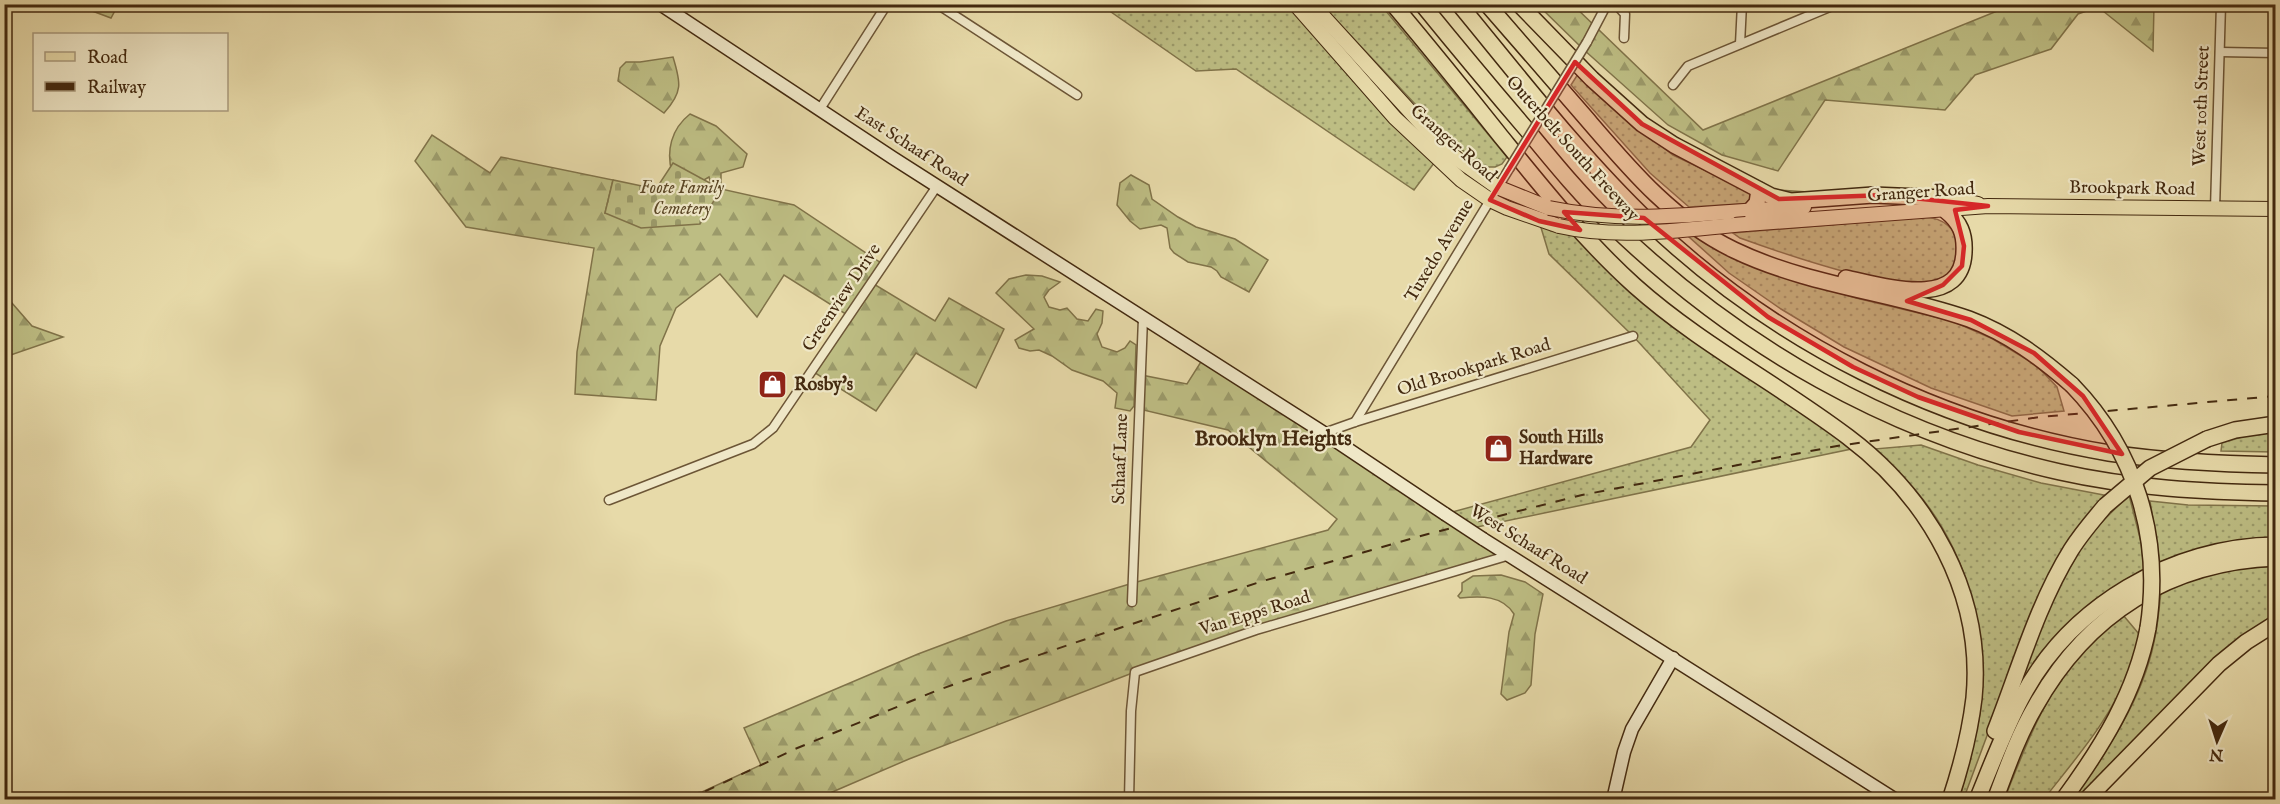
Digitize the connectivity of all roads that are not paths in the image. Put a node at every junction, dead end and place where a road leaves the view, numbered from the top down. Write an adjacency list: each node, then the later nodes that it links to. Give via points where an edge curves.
1 (660, 4): 22 (street, East Schaaf Road)
2 (887, 4): 22 (street)
3 (938, 4): 21 (street)
4 (1295, 4): 26 (main road, Granger Road, via 1395,118 1449,170)
5 (1312, 4): 24 (main road, Granger Road, via 1441,144)
6 (1393, 4): 50 (highway, via 1602,256 1687,328 1850,438 1883,466 1919,506 1957,576 1974,650 1971,714)
7 (1422, 4): 39 (highway, Outerbelt South Freeway, via 1612,226 1718,316 1809,375 1901,422 2031,465 2127,483)
8 (1459, 4): 38 (highway, Outerbelt South Freeway, via 1570,138 1651,224 1733,293 1835,357 1948,409 2048,440 2178,462)
9 (1487, 4): 32 (highway, via 1636,175 1674,211 1732,250)
10 (1519, 4): 25 (highway, via 1592,80 1642,124)
11 (1607, 4): 24 (street, Tuxedo Avenue, bridge)
12 (1616, 4): 16 (street, via 1625,14)
13 (1742, 4): 17 (street)
14 (1837, 4): 17 (street)
15 (2222, 4): 18 (street, West 10th Street)
16 (1624, 38)
17 (1740, 44): 20 (street, via 1688,66)
18 (2220, 52): 19 (street); 29 (street, West 10th Street)
19 (2276, 53)
20 (1673, 85)
21 (1077, 95)
22 (820, 110): 23 (street, East Schaaf Road)
23 (938, 186): 33 (street, East Schaaf Road); 40 (street, Greenview Drive, via 773,428 753,444)
24 (1497, 187): 26 (street, Tuxedo Avenue); 31 (main road, Granger Road, bridge, via 1549,208 1589,215 1639,218 1730,213)
25 (1759, 190): 27 (highway, via 1791,201 1873,195); 31 (highway)
26 (1490, 200): 31 (main road, Granger Road, bridge, via 1520,214 1586,231 1619,233); 35 (street, Tuxedo Avenue)
27 (1946, 205): 28 (main road, Granger Road); 31 (main road, Granger Road); 32 (highway, via 1960,225 1964,255 1962,266 1952,279 1934,289 1903,290 1828,274)
28 (1988, 206): 29 (main road, Brookpark Road)
29 (2215, 209): 30 (main road, Brookpark Road)
30 (2276, 209)
31 (1748, 218)
32 (1796, 273): 54 (highway, bridge, via 1971,320 2011,339 2072,385 2106,425 2129,466 2148,529 2151,554 2148,628 2139,667 2121,708)
33 (1143, 318): 37 (street, West Schaaf Road); 44 (street, Schaaf Lane)
34 (1634, 336): 35 (street, Old Brookpark Road)
35 (1355, 422): 37 (street, Old Brookpark Road)
36 (2276, 424): 51 (highway, bridge, via 2207,439 2150,468 2105,506 2072,549 2047,596)
37 (1324, 434): 42 (street, West Schaaf Road, bridge)
38 (2276, 465)
39 (2276, 493)
40 (609, 500)
41 (2276, 545): 52 (highway, via 2230,550 2180,562 2142,579 2086,617 2048,658 2021,698)
42 (1510, 555): 46 (street, West Schaaf Road); 47 (street, Van Epps Road, via 1256,630 1135,672)
43 (2276, 558): 53 (highway, via 2215,565 2183,575 2142,594 2105,620 2050,681 2023,730)
44 (1132, 602)
45 (2276, 623): 55 (highway, via 2219,664)
46 (1673, 658): 48 (street, via 1632,729); 49 (street, West Schaaf Road)
47 (1129, 800)
48 (1613, 800)
49 (1896, 800)
50 (1950, 800)
51 (1970, 800)
52 (1977, 800)
53 (1995, 800)
54 (2063, 800)
55 (2086, 800)

